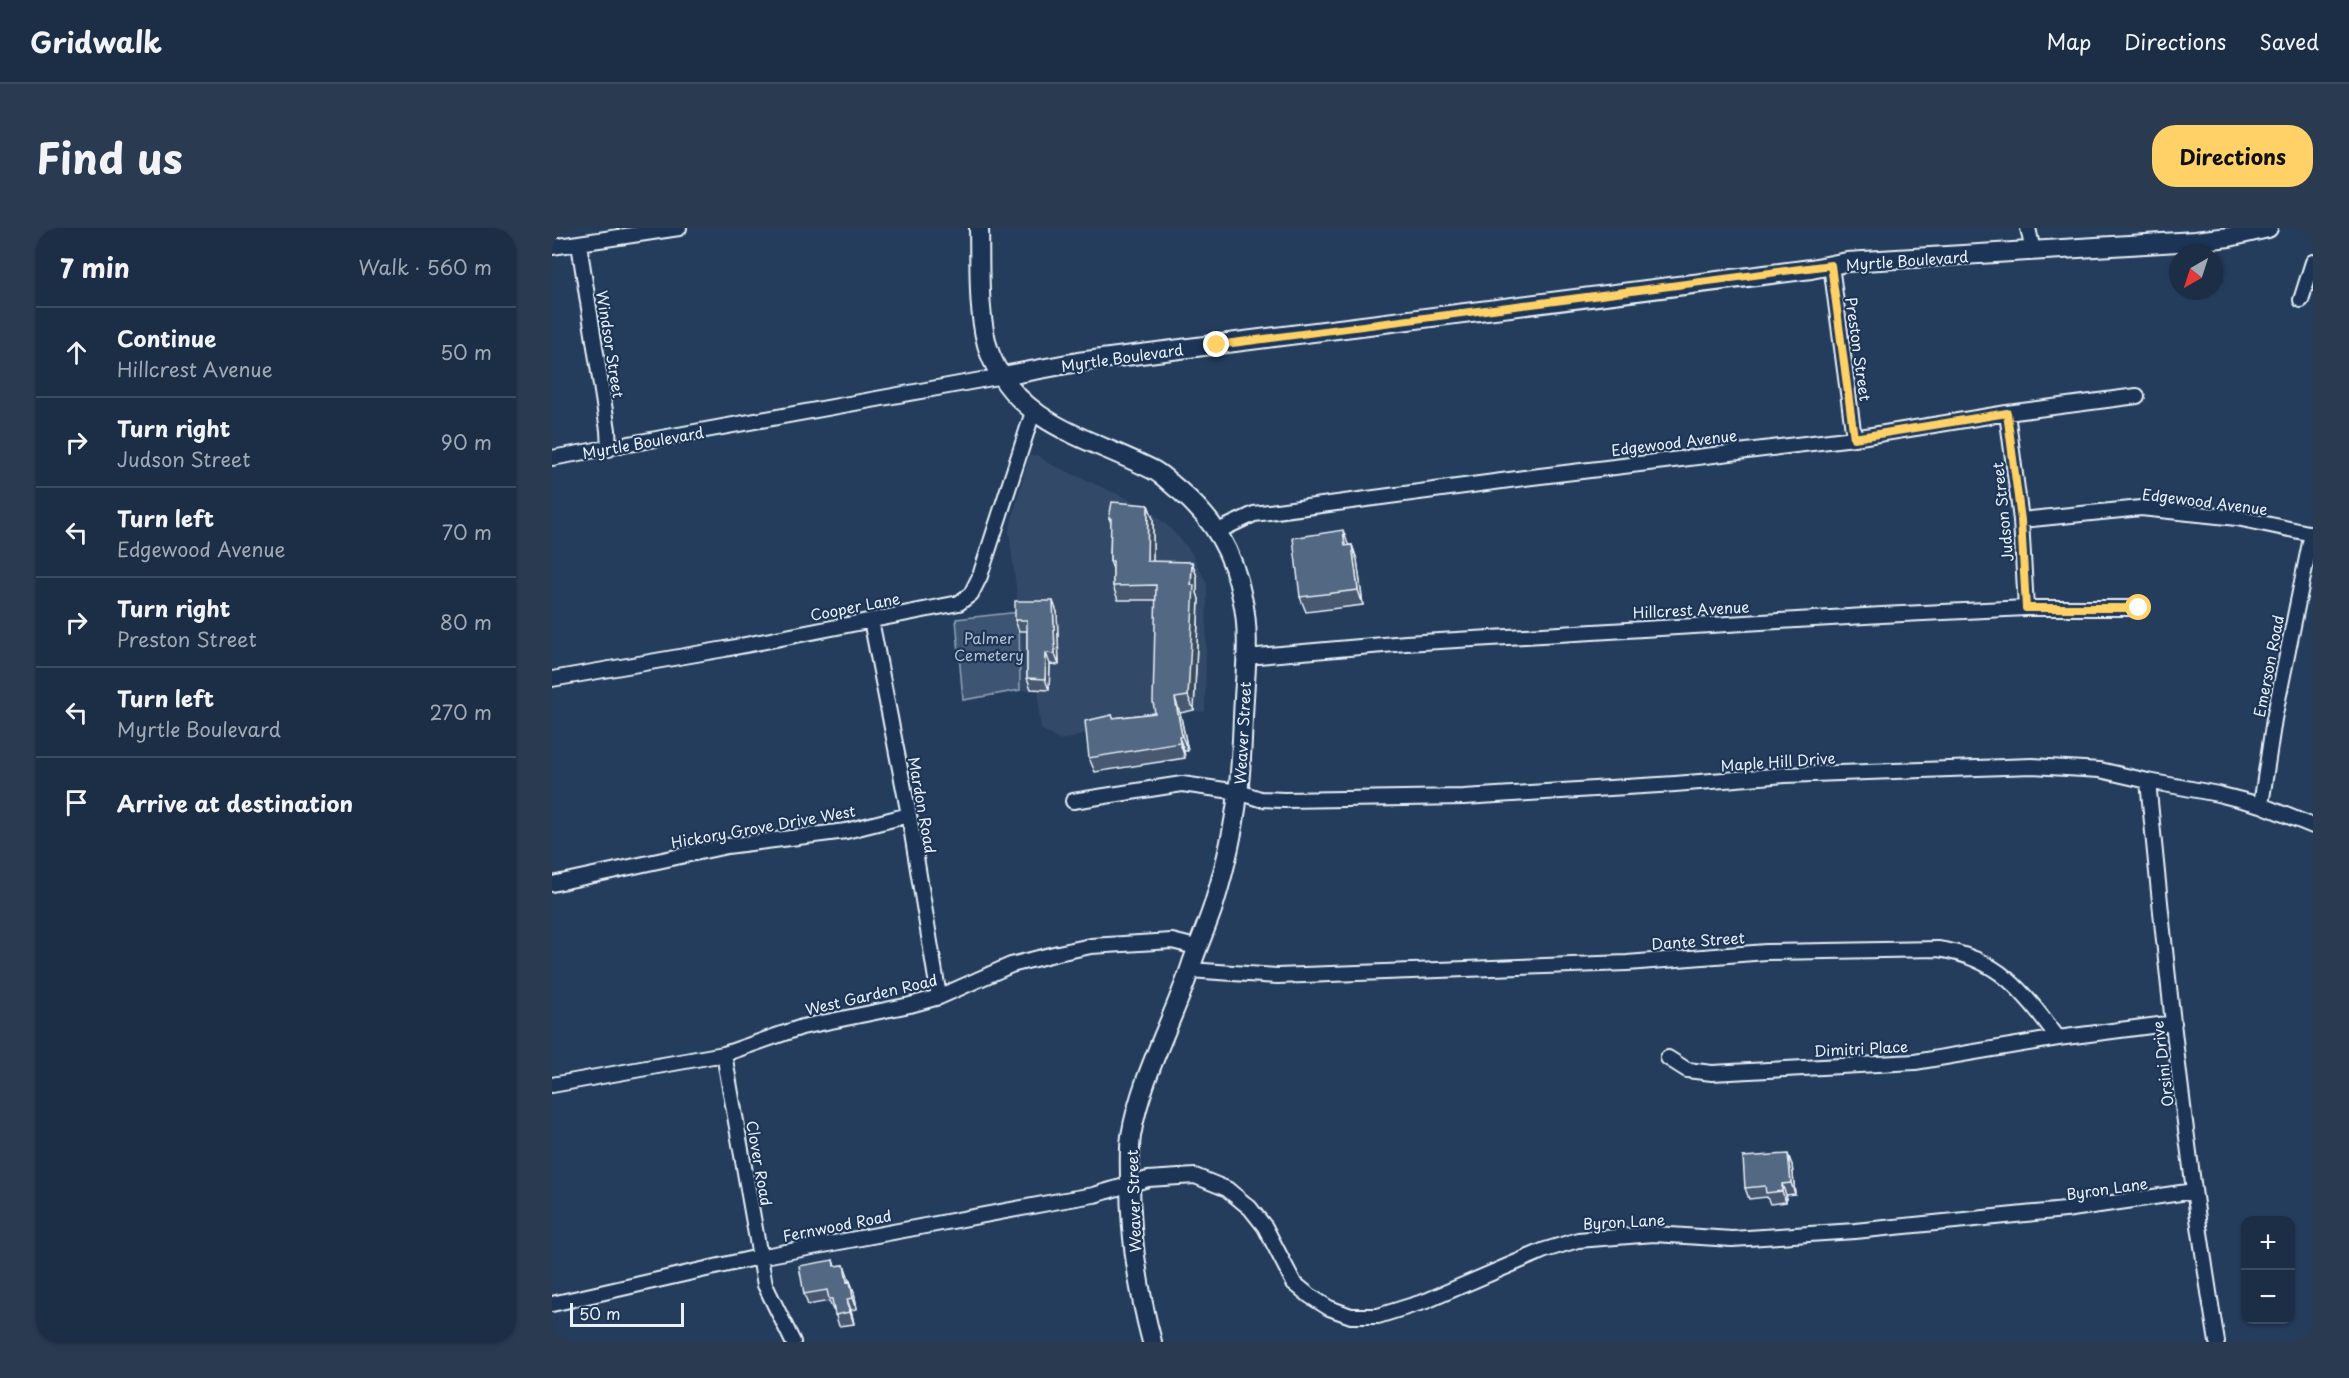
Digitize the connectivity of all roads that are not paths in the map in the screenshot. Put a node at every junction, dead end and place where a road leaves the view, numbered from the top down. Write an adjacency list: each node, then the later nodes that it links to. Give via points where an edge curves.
1 (679, 228): 6 (street)
2 (979, 228): 12 (main road, Weaver Street, via 982,307 990,353)
3 (2028, 228): 8 (street)
4 (2268, 228): 5 (main road, Myrtle Boulevard, via 2229,237)
5 (2194, 235): 8 (main road, Myrtle Boulevard)
6 (579, 244): 7 (street); 17 (street, Windsor Street)
7 (552, 247)
8 (2033, 251): 10 (main road, Myrtle Boulevard)
9 (2313, 262): 11 (street)
10 (1831, 265): 12 (main road, Myrtle Boulevard, via 1078,362); 16 (street, Preston Street)
11 (2301, 300)
12 (1003, 375): 14 (main road, Weaver Street); 17 (street, Myrtle Boulevard)
13 (2137, 396): 15 (street, Edgewood Avenue)
14 (1033, 412): 20 (main road, Weaver Street, via 1069,433 1158,473 1198,507); 24 (street, Cooper Lane, via 971,594 959,603)
15 (2007, 413): 16 (street, Edgewood Avenue); 19 (street, Judson Street)
16 (1854, 438): 20 (street, Edgewood Avenue, via 1254,514)
17 (609, 449): 18 (street, Myrtle Boulevard)
18 (552, 458)
19 (2021, 520): 21 (street, Edgewood Avenue, via 2141,508 2237,518); 22 (street, Judson Street)
20 (1218, 531): 25 (main road, Weaver Street, via 1243,599)
21 (2312, 533): 30 (street, Emerson Road)
22 (2026, 608): 23 (street, Hillcrest Avenue); 25 (street, Hillcrest Avenue, via 1406,643)
23 (2139, 608)
24 (871, 620): 26 (street, Cooper Lane); 31 (street, Mardon Road)
25 (1246, 657): 28 (main road, Weaver Street)
26 (552, 679)
27 (2148, 781): 28 (street, Maple Hill Drive, via 2100,770 2032,766 1785,775 1464,797 1284,800 1260,799); 30 (street, Maple Hill Drive); 37 (street, Orsini Drive)
28 (1239, 792): 29 (street, Maple Hill Drive, via 1182,784); 34 (main road, Weaver Street, via 1213,906)
29 (1073, 801)
30 (2260, 805): 32 (street, Maple Hill Drive)
31 (909, 814): 33 (street, Hickory Grove Drive West, via 846,831 727,846); 36 (street, Mardon Road)
32 (2313, 826)
33 (552, 884)
34 (1196, 947): 35 (main road, Weaver Street); 36 (street, West Garden Road, via 1172,941 1091,946 1011,964)
35 (1189, 970): 38 (street, Dante Street, via 1277,976 1627,963 1766,952 1938,949 1979,959 2004,976 2030,1000); 42 (main road, Weaver Street, via 1143,1089 1131,1137)
36 (939, 997): 39 (street, West Garden Road, via 802,1027)
37 (2174, 1023): 38 (street); 43 (street, Orsini Drive)
38 (2058, 1038): 40 (street, Dimitri Place, via 1915,1062 1712,1073 1687,1070)
39 (724, 1054): 41 (street, West Garden Road); 44 (street, Clover Road)
40 (1668, 1058)
41 (552, 1085)
42 (1130, 1184): 43 (street, Byron Lane, via 1195,1176 1227,1189 1250,1208 1264,1227 1294,1283 1329,1308 1351,1316 1378,1316 1426,1301 1545,1250 1578,1240 1654,1234 1732,1239 1855,1231 2065,1210); 44 (street, Fernwood Road, via 1083,1197); 47 (main road, Weaver Street, via 1134,1254)
43 (2194, 1191): 48 (street, Orsini Drive)
44 (759, 1257): 45 (street, Fernwood Road); 46 (street, Clover Road, via 765,1285)
45 (552, 1304)
46 (793, 1342)
47 (1152, 1342)
48 (2217, 1342)

